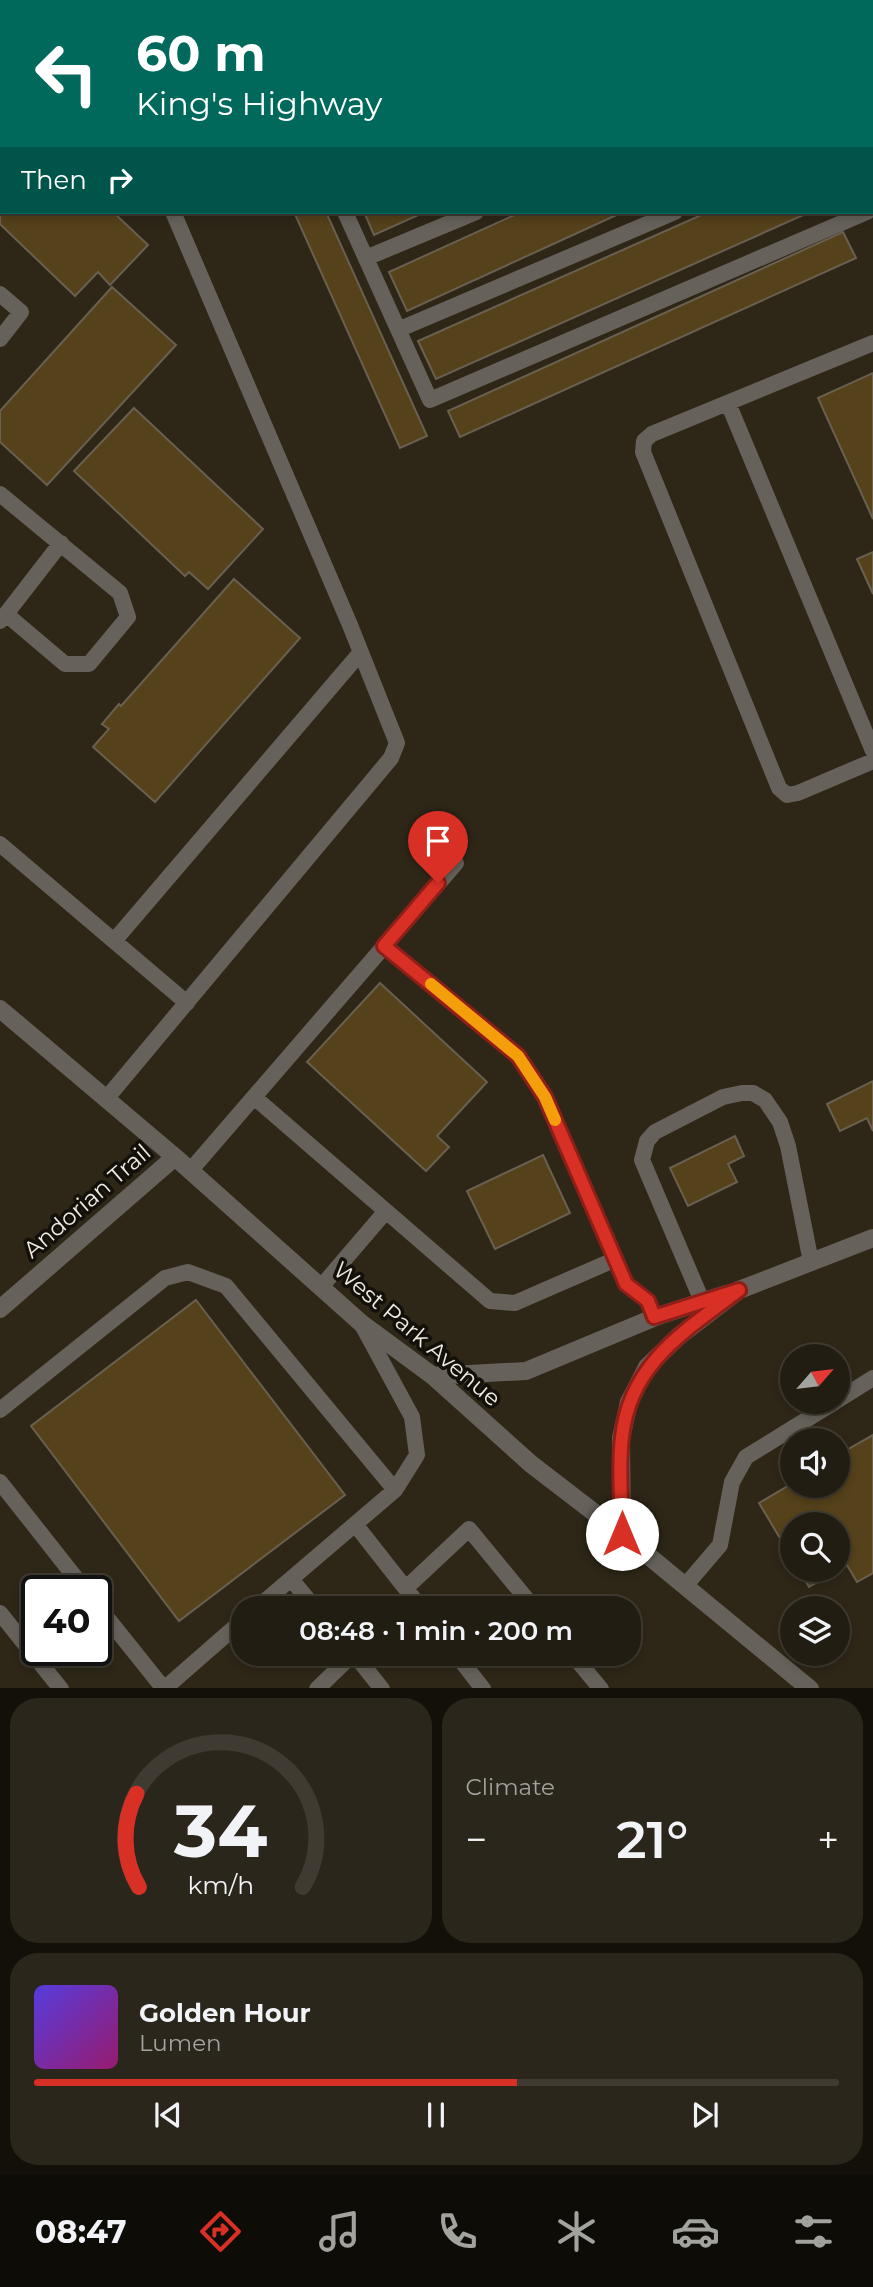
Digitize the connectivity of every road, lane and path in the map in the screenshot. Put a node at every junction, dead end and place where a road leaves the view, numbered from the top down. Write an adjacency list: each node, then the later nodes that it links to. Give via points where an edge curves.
1 (174, 214): 15 (lane)
2 (346, 214): 6 (lane)
3 (471, 214): 6 (lane)
4 (670, 214): 8 (lane)
5 (863, 214): 8 (lane, via 430,400)
6 (366, 258): 8 (lane)
7 (0, 295): 9 (lane, via 21,312)
8 (400, 329)
9 (0, 339)
10 (873, 344): 11 (lane)
11 (728, 403): 16 (lane); 17 (lane, via 652,434 644,441 643,452 779,788 787,794 798,793)
12 (0, 494): 13 (lane)
13 (61, 543): 14 (lane); 14 (lane, via 120,593 128,617 89,664 65,664)
14 (3, 617)
15 (361, 652): 20 (lane); 22 (lane, via 397,743 391,758)
16 (873, 751)
17 (873, 761)
18 (0, 844): 20 (lane)
19 (456, 863): 21 (lane)
20 (114, 942): 22 (lane)
21 (384, 946): 24 (lane); 30 (lane, via 518,1056 545,1097)
22 (187, 1003): 25 (lane)
23 (0, 1009): 25 (street, West Park Avenue)
24 (254, 1097): 27 (lane); 28 (lane)
25 (106, 1099): 26 (street, West Park Avenue)
26 (175, 1157): 27 (street, West Park Avenue); 35 (street, Andorian Trail)
27 (190, 1171): 32 (street, West Park Avenue)
28 (386, 1211): 30 (lane, via 491,1301 515,1303); 32 (lane)
29 (873, 1238): 31 (street)
30 (616, 1259): 36 (lane, via 626,1284 648,1301)
31 (811, 1262): 33 (street); 34 (lane, via 780,1122 765,1100 754,1093 723,1097 655,1132 642,1160)
32 (321, 1287): 37 (street, West Park Avenue)
33 (739, 1290): 34 (street); 46 (street, via 647,1367 629,1402 621,1438)
34 (702, 1301): 36 (street)
35 (0, 1309)
36 (654, 1317): 38 (street, via 526,1371)
37 (361, 1323): 38 (street, West Park Avenue); 44 (lane, via 412,1418 417,1455)
38 (433, 1376): 46 (street, West Park Avenue, via 531,1464)
39 (873, 1378): 40 (lane)
40 (850, 1392)
41 (0, 1410): 44 (lane, via 164,1278 188,1272 226,1286)
42 (815, 1414): 49 (lane, via 746,1457 732,1482 720,1545)
43 (0, 1482): 47 (lane)
44 (395, 1490): 45 (lane)
45 (355, 1524): 48 (lane); 50 (lane)
46 (622, 1534): 49 (street, West Park Avenue)
47 (73, 1575)
48 (290, 1579): 51 (lane); 52 (lane)
49 (685, 1586): 69 (street, West Park Avenue)
50 (406, 1588): 53 (lane); 54 (lane, via 469,1530)
51 (271, 1596)
52 (305, 1596)
53 (412, 1596)
54 (524, 1596)
55 (0, 1613): 62 (lane)
56 (112, 1624): 63 (lane)
57 (231, 1630): 64 (lane)
58 (341, 1666): 65 (lane)
59 (364, 1666): 66 (lane)
60 (465, 1666): 67 (lane)
61 (582, 1666): 68 (lane)
62 (60, 1688)
63 (163, 1688)
64 (165, 1688)
65 (318, 1688)
66 (381, 1688)
67 (482, 1688)
68 (600, 1688)
69 (809, 1688)

